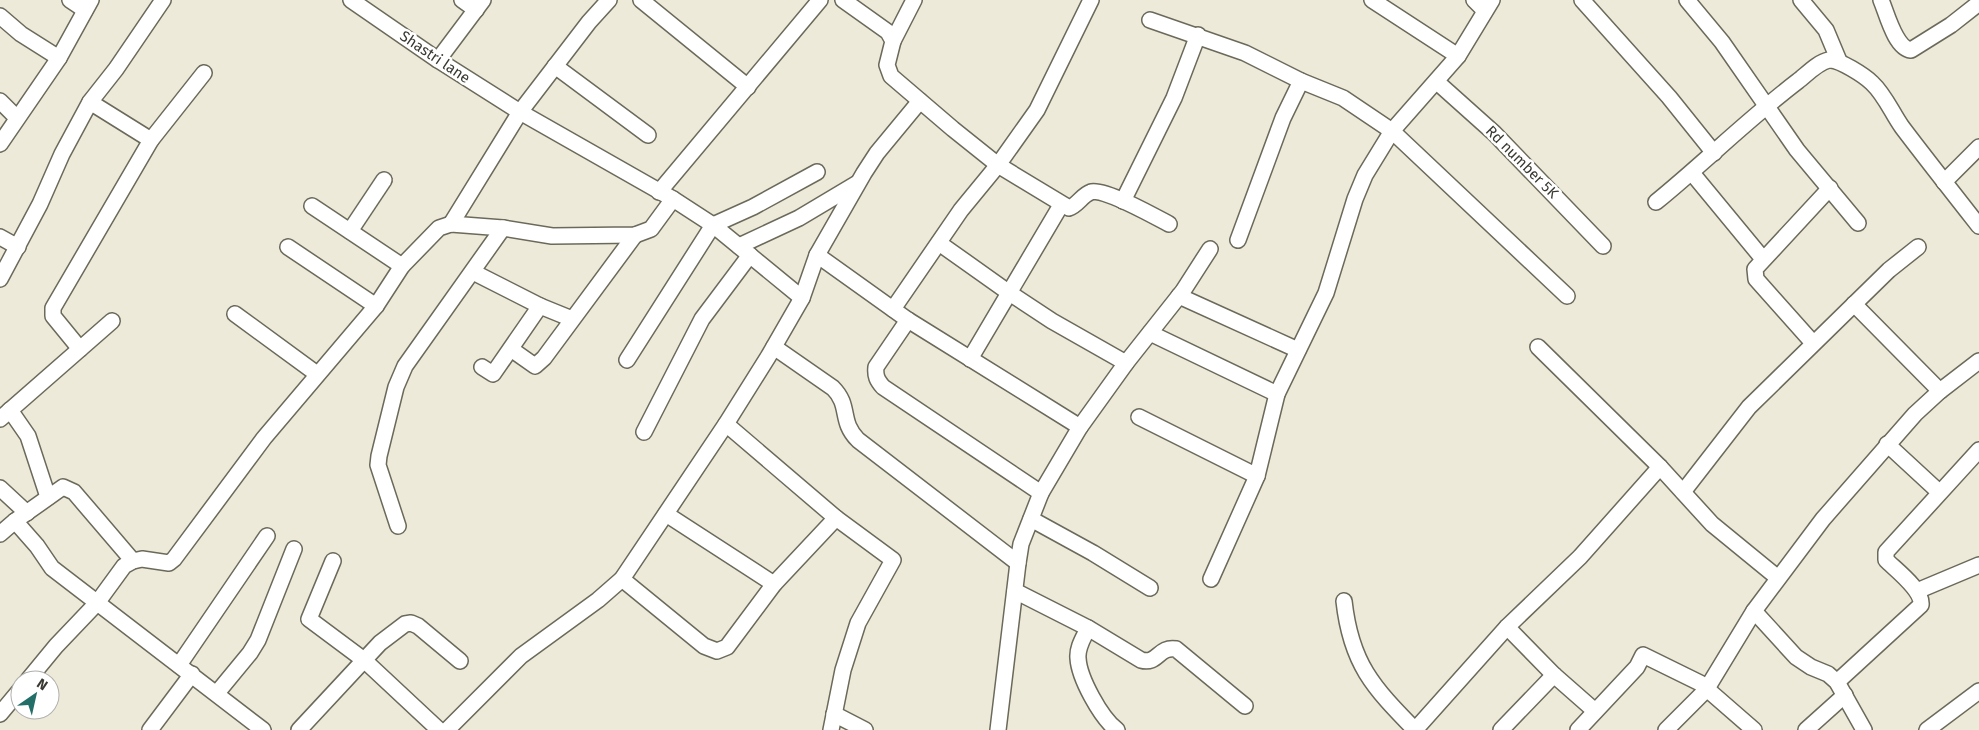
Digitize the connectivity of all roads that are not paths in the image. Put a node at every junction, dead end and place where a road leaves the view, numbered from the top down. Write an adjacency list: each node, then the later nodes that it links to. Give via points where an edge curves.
1 (70, 0): 18 (street)
2 (163, 0): 35 (street)
3 (351, 0): 27 (street, Shastri lane)
4 (462, 0): 19 (street)
5 (609, 0): 29 (street)
6 (641, 0): 33 (street)
7 (820, 0): 33 (street)
8 (843, 0): 24 (street, via 888,32)
9 (914, 0): 24 (street)
10 (1091, 0): 46 (street, via 1037,110)
11 (1372, 0): 25 (street)
12 (1474, 0): 20 (street)
13 (1582, 0): 45 (street)
14 (1687, 0): 37 (street, via 1722,42)
15 (1801, 0): 28 (street, via 1826,30)
16 (1881, 0): 17 (street, via 1899,43 1904,49 1911,50)
17 (1979, 3)
18 (88, 5): 26 (street)
19 (479, 5): 27 (street)
20 (1489, 6): 25 (street)
21 (0, 16): 26 (street)
22 (1150, 20): 23 (street)
23 (1198, 35): 31 (street, via 1245,53); 54 (street, via 1174,98)
24 (894, 42): 36 (street, via 888,65 891,76)
25 (1458, 56): 32 (street)
26 (59, 58): 39 (street)
27 (438, 60): 38 (street, Shastri lane)
28 (1839, 61): 37 (street, via 1823,63); 50 (street, via 1879,90)
29 (555, 66): 38 (street); 41 (street)
30 (204, 73): 42 (street)
31 (1301, 81): 40 (street, via 1343,98); 67 (street, via 1283,118)
32 (1437, 82): 40 (street); 69 (street, Rd number 5K, via 1494,132)
33 (748, 87): 53 (street)
34 (0, 102): 39 (street)
35 (90, 102): 42 (street); 70 (street)
36 (920, 102): 46 (street); 51 (street, via 877,153)
37 (1766, 105): 45 (street); 52 (street, via 1797,150)
38 (520, 112): 53 (street, Shastri lane); 59 (street)
39 (17, 118): 43 (street)
40 (1392, 132): 82 (street); 98 (street, via 1365,175 1355,198 1326,293)
41 (648, 135)
42 (151, 140): 96 (street, via 53,308 53,316)
43 (0, 144)
44 (1979, 147): 50 (street)
45 (1714, 153): 48 (street)
46 (998, 165): 56 (street); 68 (street)
47 (817, 172): 61 (street)
48 (1692, 173): 55 (street); 76 (street)
49 (384, 180): 64 (street)
50 (1944, 182): 62 (street)
51 (858, 183): 74 (street); 75 (street)
52 (1830, 188): 58 (street); 76 (street)
53 (666, 195): 61 (street, Shastri lane); 65 (street, via 651,229)
54 (1123, 201): 56 (street, via 1098,191 1090,192 1069,208); 60 (street)
55 (1656, 202)
56 (1061, 205): 80 (street)
57 (312, 206): 64 (street)
58 (1858, 222)
59 (451, 224): 63 (street); 77 (street, via 439,228)
60 (1169, 224)
61 (713, 225): 74 (street, Shastri lane); 100 (street)
62 (1979, 226)
63 (503, 228): 65 (street, via 552,236); 78 (street)
64 (350, 231): 77 (street)
65 (634, 235): 89 (street)
66 (0, 237): 70 (street)
67 (1238, 240)
68 (939, 243): 80 (street); 87 (street)
69 (1603, 246)
70 (18, 247): 79 (street)
71 (288, 247): 85 (street)
72 (1918, 247): 84 (street)
73 (1210, 249): 81 (street)
74 (744, 251): 83 (street, Shastri lane); 111 (street, via 702,319)
75 (817, 255): 83 (street); 87 (street)
76 (1763, 259): 93 (street, via 1755,269 1756,279)
77 (402, 266): 85 (street)
78 (473, 272): 86 (street); 125 (street, via 405,366 396,387 378,465)
79 (0, 279)
80 (1008, 292): 99 (street); 101 (street)
81 (1179, 296): 92 (street); 98 (street)
82 (1567, 296)
83 (802, 298): 94 (street)
84 (1854, 304): 93 (street); 105 (street)
85 (376, 306): 104 (street)
86 (540, 306): 89 (street); 97 (street)
87 (893, 309): 90 (street)
88 (235, 314): 104 (street)
89 (572, 319): 97 (street, via 535,366)
90 (908, 320): 99 (street); 119 (street, via 876,367 875,375 879,382)
91 (112, 321): 96 (street)
92 (1150, 333): 101 (street); 106 (street)
93 (1813, 343): 117 (street, via 1748,407)
94 (774, 347): 109 (street); 131 (street, via 840,395 846,424 858,440)
95 (1538, 347): 114 (street)
96 (80, 349): 107 (street)
97 (511, 349): 103 (street, via 493,374)
98 (1298, 350): 106 (street)
99 (970, 359): 110 (street)
100 (627, 360)
101 (1126, 363): 110 (street)
102 (1978, 363): 105 (street)
103 (482, 367)
104 (317, 374): 129 (street, via 174,559 169,563)
105 (1940, 391): 112 (street)
106 (1277, 394): 115 (street)
107 (5, 414): 120 (street, via 28,436)
108 (1138, 417): 115 (street)
109 (726, 424): 121 (street); 123 (street)
110 (1080, 427): 119 (street)
111 (644, 432)
112 (1887, 444): 118 (street); 133 (street)
113 (1979, 450): 118 (street)
114 (1660, 467): 117 (street); 143 (street, via 1580,557)
115 (1257, 476): 135 (street)
116 (0, 488): 122 (street)
117 (1683, 492): 133 (street, via 1712,524)
118 (1939, 492): 139 (street, via 1886,552 1886,560)
119 (1042, 493): 124 (street)
120 (48, 497): 122 (street); 129 (street, via 63,487 74,492)
121 (666, 514): 134 (street); 136 (street)
122 (21, 517): 126 (street); 141 (street, via 52,568)
123 (836, 518): 136 (street); 158 (street, via 893,560 858,623 843,670)
124 (1031, 519): 131 (street, via 1021,544); 137 (street)
125 (398, 526)
126 (0, 534)
127 (267, 536): 147 (street)
128 (294, 549): 154 (street, via 258,640)
129 (133, 560): 141 (street, via 124,566)
130 (333, 561): 145 (street, via 309,619)
131 (1018, 563): 138 (street)
132 (1979, 565): 139 (street)
133 (1778, 578): 142 (street)
134 (622, 579): 136 (street, via 704,646 718,651 726,647); 163 (street, via 521,656)
135 (1211, 579)
136 (774, 584)
137 (1150, 588)
138 (1014, 591): 144 (street); 166 (street)
139 (1917, 591): 151 (street, via 1921,605)
140 (1344, 601): 168 (street, via 1347,625 1364,671 1375,688)
141 (97, 603): 147 (street); 148 (street)
142 (1754, 611): 151 (street, via 1796,656); 152 (street)
143 (1506, 627): 150 (street); 168 (street)
144 (1088, 628): 156 (street, via 1148,662 1164,650 1176,649); 167 (street, via 1078,650 1078,659 1100,712)
145 (364, 660): 146 (street, via 380,642 410,623); 159 (street); 162 (street)
146 (460, 661)
147 (179, 665): 149 (street)
148 (36, 670)
149 (192, 674): 154 (street); 160 (street)
150 (1554, 675): 157 (street); 169 (street)
151 (1837, 682): 155 (street)
152 (1706, 690): 157 (street, via 1700,683 1644,655 1637,667); 171 (street); 172 (street)
153 (1979, 692): 175 (street)
154 (217, 693): 161 (street)
155 (1845, 695): 173 (street); 174 (street)
156 (1244, 706)
157 (1595, 711): 170 (street)
158 (834, 714): 164 (street); 165 (street)
159 (430, 727)
160 (150, 730)
161 (263, 730)
162 (299, 730)
163 (447, 730)
164 (831, 730)
165 (865, 730)
166 (998, 730)
167 (1117, 730)
168 (1415, 730)
169 (1501, 730)
170 (1578, 730)
171 (1666, 730)
172 (1754, 730)
173 (1806, 730)
174 (1864, 730)
175 (1927, 730)

